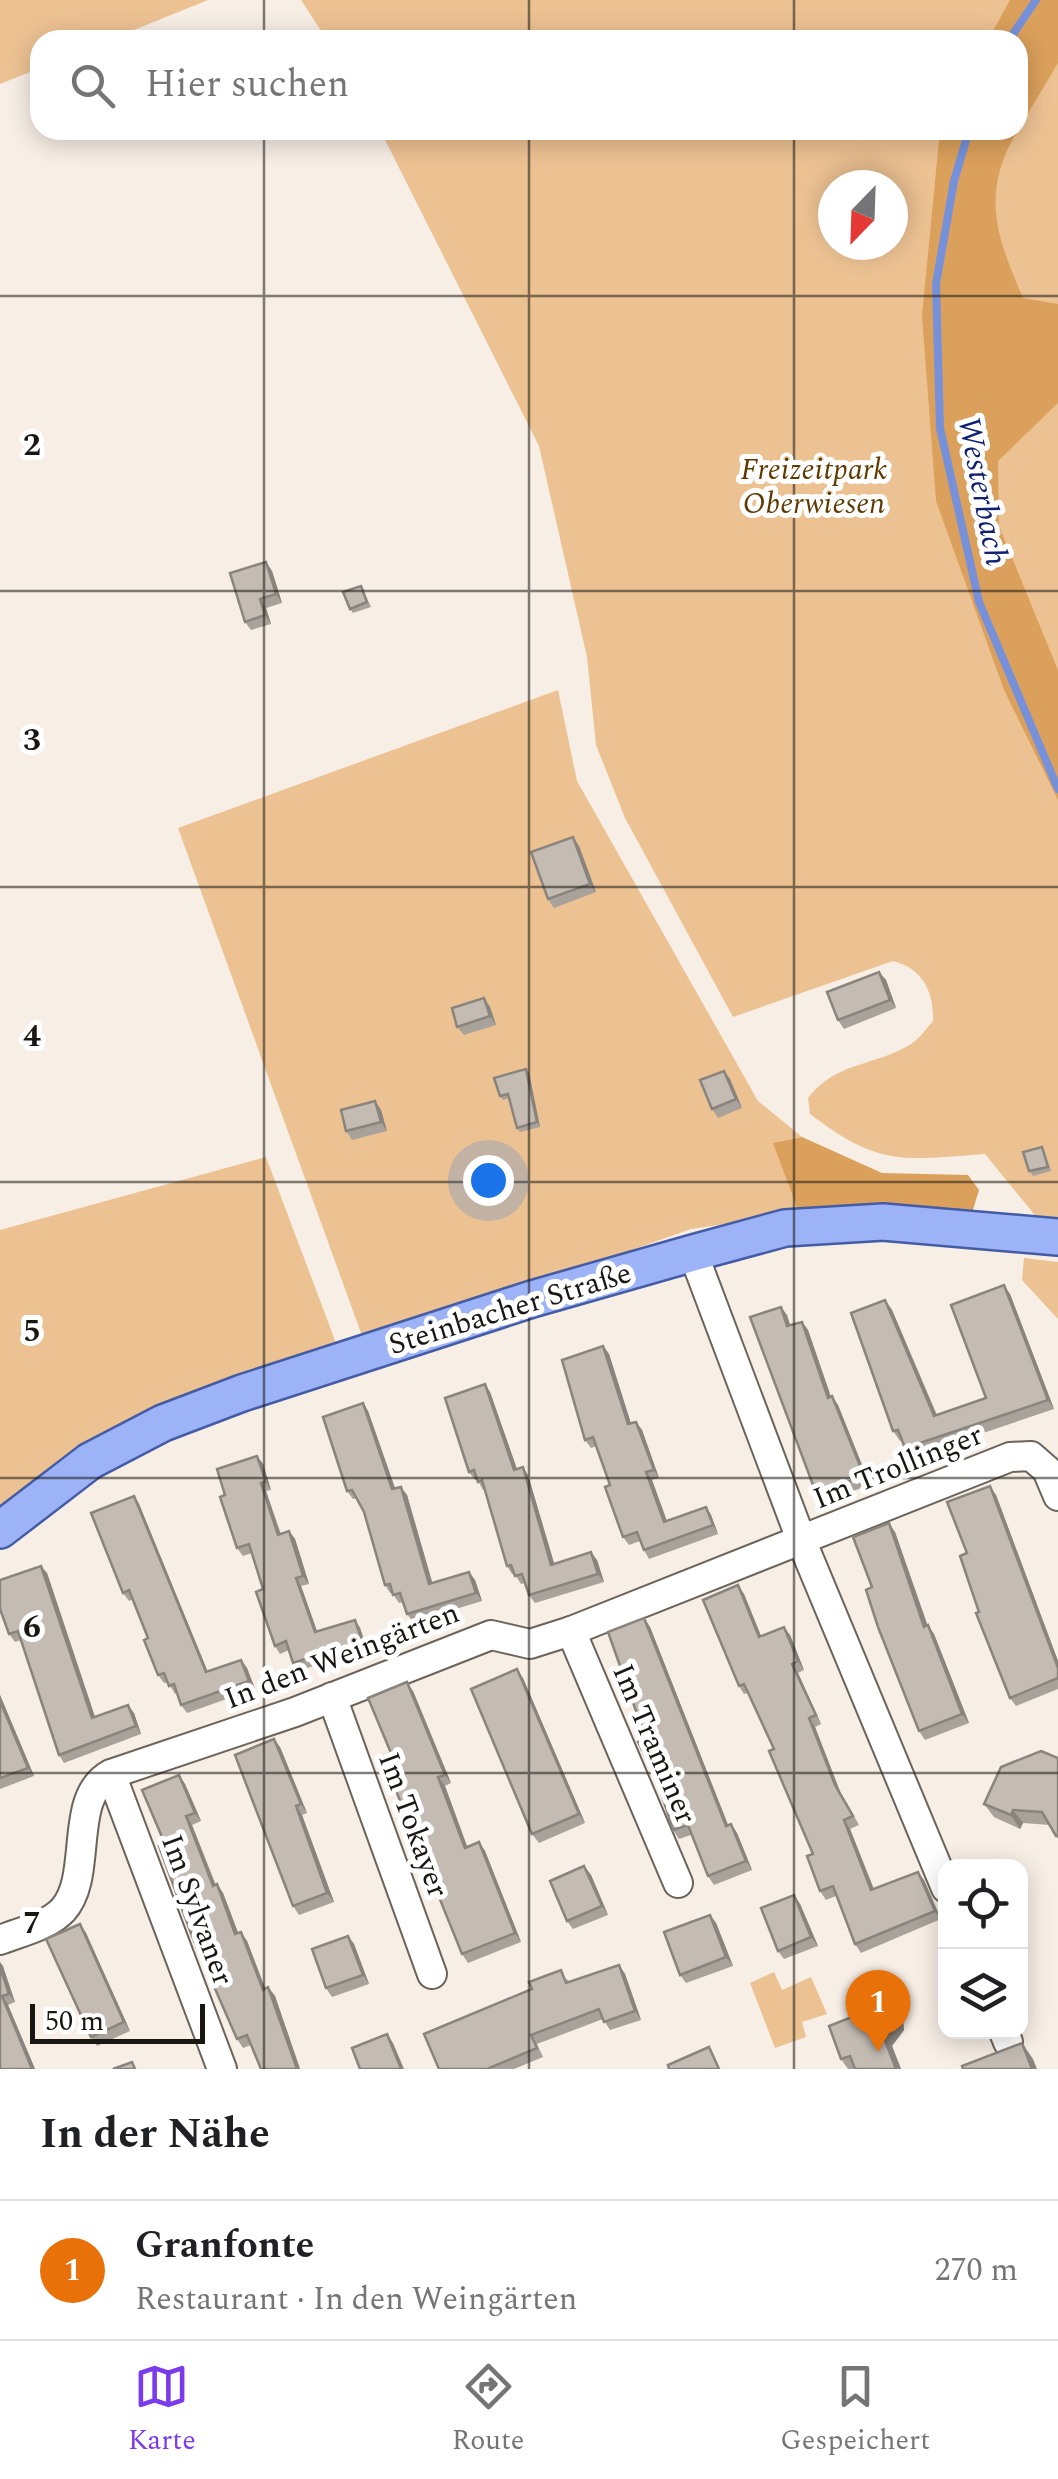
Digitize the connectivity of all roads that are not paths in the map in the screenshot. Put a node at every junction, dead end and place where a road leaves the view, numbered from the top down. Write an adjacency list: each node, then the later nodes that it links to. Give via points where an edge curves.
1 (1058, 1237): 2 (main road, Steinbacher Straße, via 883,1222 786,1228)
2 (693, 1253): 4 (main road, Steinbacher Straße, via 532,1299 163,1423 90,1462); 5 (street)
3 (1058, 1496): 5 (street, Im Trollinger, via 1032,1456 1010,1457)
4 (0, 1530)
5 (802, 1542): 6 (street, In den Weingärten); 9 (street)
6 (571, 1630): 7 (street, In den Weingärten, via 530,1644 491,1635); 10 (street, Im Traminer)
7 (332, 1697): 8 (street, In den Weingärten); 12 (street, Im Tokayer)
8 (112, 1774): 11 (street, via 95,1788 69,1902 45,1922); 13 (street, Im Sylvaner)
9 (938, 1869)
10 (678, 1883)
11 (0, 1940)
12 (432, 1974)
13 (222, 2069)

